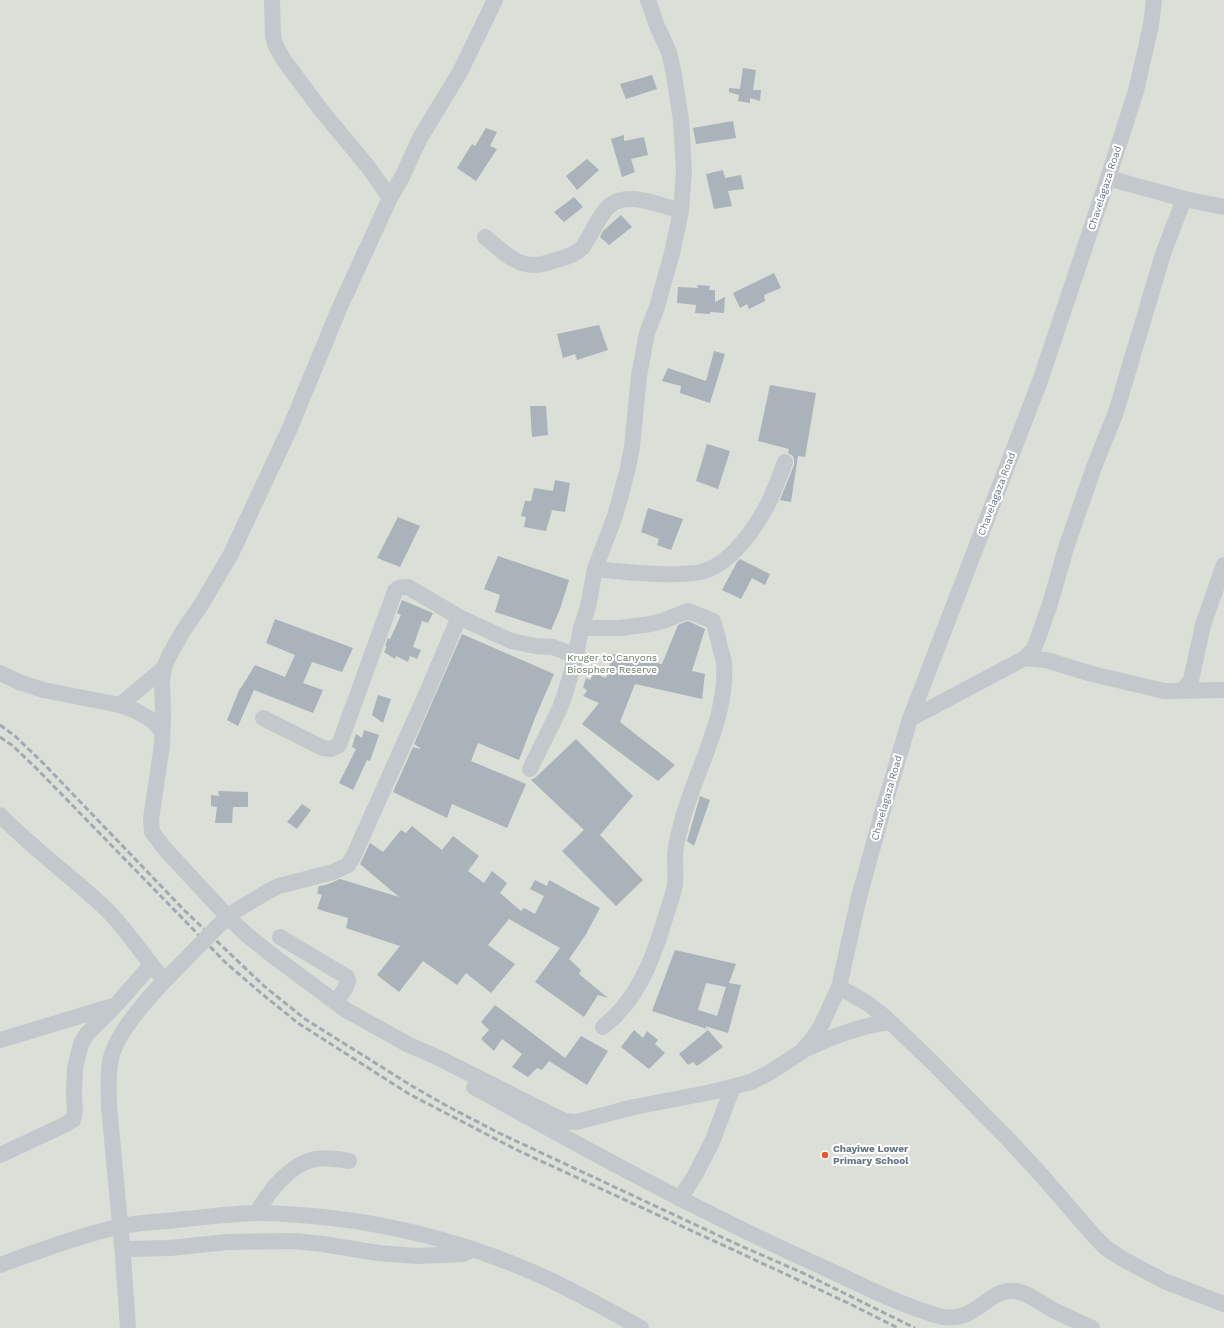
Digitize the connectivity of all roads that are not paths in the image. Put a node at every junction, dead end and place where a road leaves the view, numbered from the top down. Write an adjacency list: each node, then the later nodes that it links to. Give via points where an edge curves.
1 (272, 0): 6 (street, via 273,35 282,59)
2 (495, 0): 6 (street, via 460,72 420,138)
3 (648, 0): 9 (street, via 668,52 681,120 684,171)
4 (1155, 1): 5 (street, Chavelagaza Road, via 1136,91)
5 (1108, 178): 7 (street); 24 (street, Chavelagaza Road, via 1040,381)
6 (390, 198): 18 (street, via 339,310 290,428 231,554 183,631)
7 (1184, 199): 8 (street); 17 (street, via 1163,254 1116,412 1066,548 1037,642)
8 (1224, 207)
9 (681, 211): 10 (street, via 636,198 614,202 582,248 566,258 534,265 515,260); 13 (street, via 657,307 647,333 627,472 615,516)
10 (485, 237)
11 (785, 462): 13 (street, via 769,502 736,550 723,562 704,572 655,575)
12 (1224, 565): 21 (street, via 1203,625 1191,680)
13 (595, 569): 15 (street)
14 (459, 616): 16 (street, via 510,641 553,647); 23 (street, via 408,587 394,591 339,745 335,748 323,748); 28 (street, via 348,865 333,872 279,886)
15 (581, 628): 16 (street); 36 (street, via 620,628 651,624 663,622 688,611 713,621 724,660 722,698 683,819 675,855 673,894 657,946 644,978 630,1000 615,1018)
16 (576, 656): 26 (street, via 560,708)
17 (1025, 658): 21 (street, via 1046,660 1164,691); 24 (street)
18 (164, 668): 22 (street); 25 (street)
19 (0, 673): 22 (street, via 43,690)
20 (1224, 690): 21 (street)
21 (1182, 691)
22 (120, 705): 25 (street, via 152,720)
23 (263, 718)
24 (910, 719): 32 (street, Chavelagaza Road, via 859,897)
25 (162, 731): 28 (street, via 150,819 152,832)
26 (530, 769)
27 (0, 815): 30 (street, via 103,906)
28 (224, 920): 31 (street, bridge); 33 (street)
29 (280, 937): 33 (street, via 347,977 346,987)
30 (151, 965): 31 (street); 34 (street)
31 (164, 981): 45 (street, via 139,1010 112,1055 109,1106)
32 (839, 987): 35 (street, via 867,1003); 39 (street, Chavelagaza Road, via 821,1026)
33 (336, 1002): 38 (street)
34 (116, 1005): 37 (street); 41 (street, via 86,1035 81,1044 75,1068 73,1120)
35 (890, 1022): 39 (street, via 864,1026); 49 (street, via 1010,1140 1106,1248 1164,1281)
36 (603, 1027)
37 (0, 1040)
38 (409, 1045): 40 (street, via 556,1117 571,1121); 43 (street, via 443,1070)
39 (800, 1052): 40 (street, via 769,1073)
40 (733, 1087): 43 (street, via 712,1142)
41 (0, 1155)
42 (349, 1160): 44 (street, via 315,1159 303,1163 277,1184)
43 (680, 1199): 52 (street, via 766,1242 938,1316 956,1318 968,1314 1000,1293 1014,1291 1025,1294)
44 (257, 1213): 45 (street); 47 (street, via 303,1215 374,1224 425,1235)
45 (120, 1226): 46 (street); 48 (street, via 76,1238)
46 (122, 1249): 47 (street, via 170,1248 226,1242 294,1241 417,1256 463,1254); 50 (street)
47 (472, 1250): 51 (street, via 546,1278)
48 (0, 1265)
49 (1224, 1304)
50 (128, 1328)
51 (642, 1328)
52 (1092, 1328)

